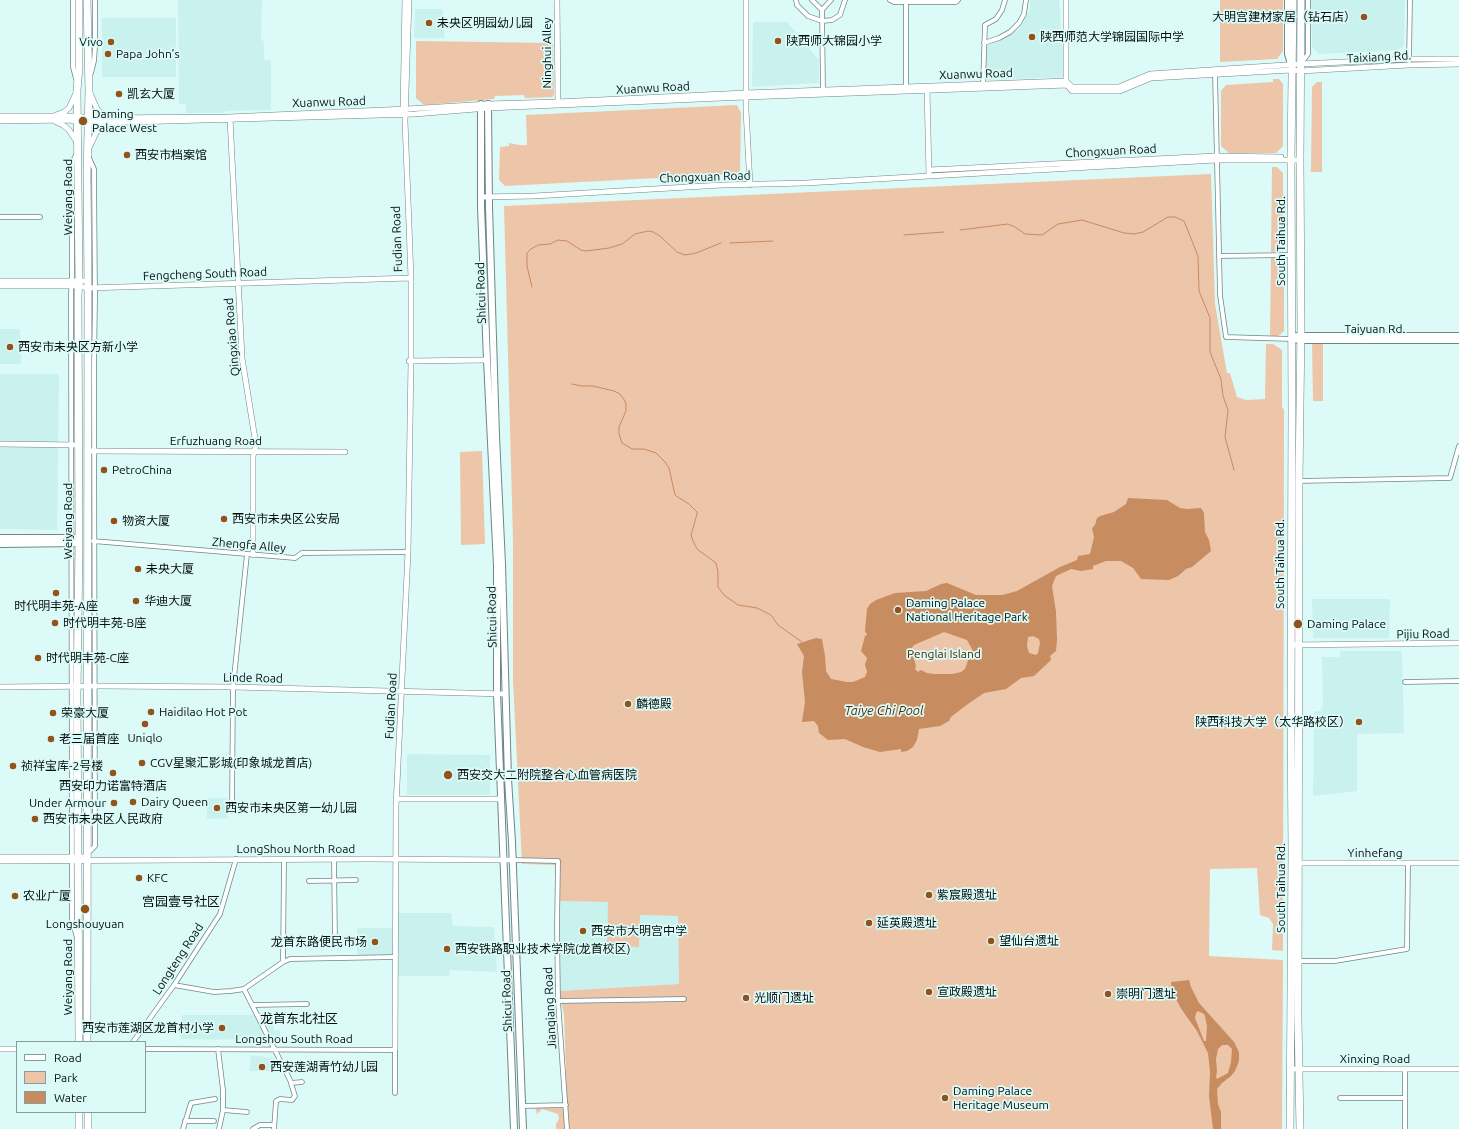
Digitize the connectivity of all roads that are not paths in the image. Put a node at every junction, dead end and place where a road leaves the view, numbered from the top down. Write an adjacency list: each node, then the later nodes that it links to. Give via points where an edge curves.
1 (73, 0): 28 (street)
2 (79, 0): 25 (main road, Weiyang Road)
3 (87, 0): 26 (main road, Weiyang Road)
4 (95, 0): 29 (street)
5 (405, 0): 50 (street)
6 (409, 0): 50 (street)
7 (557, 0): 47 (street, Ninghui Alley)
8 (746, 0): 46 (street)
9 (796, 0): 27 (street, via 796,5 808,16)
10 (812, 0): 24 (street)
11 (831, 0): 24 (street)
12 (845, 0): 27 (street, via 840,15 832,20)
13 (890, 0): 23 (street)
14 (958, 0): 23 (street)
15 (1005, 0): 30 (street, via 996,19 985,25)
16 (1026, 0): 30 (street, via 1024,14 1019,23 1010,32)
17 (1066, 0): 39 (street)
18 (1288, 0): 34 (main road, via 1288,54)
19 (1293, 0): 34 (main road, South Taihua Rd.)
20 (1301, 0): 35 (main road, South Taihua Rd.)
21 (1308, 0): 35 (street, via 1308,54)
22 (1410, 0): 32 (street)
23 (906, 1): 41 (street)
24 (822, 10): 27 (street)
25 (80, 12): 28 (street); 38 (main road, Weiyang Road)
26 (87, 17): 29 (street); 37 (main road, Weiyang Road)
27 (822, 21): 45 (street)
28 (73, 22): 38 (street, via 73,67)
29 (95, 29): 37 (street, via 94,61)
30 (984, 43): 40 (street)
31 (1459, 59): 32 (street, Taixiang Rd.)
32 (1409, 62): 33 (street, Taixiang Rd.); 35 (street, Taixiang Rd.)
33 (1459, 64)
34 (1292, 68): 35 (street, Xuanwu Road); 36 (street, Xuanwu Road); 62 (main road, South Taihua Rd.)
35 (1300, 68): 61 (main road, South Taihua Rd.)
36 (1215, 72): 39 (street, Xuanwu Road, via 1150,74 1119,87 1072,87); 60 (street)
37 (89, 77): 44 (main road, Weiyang Road)
38 (77, 82): 43 (main road, Weiyang Road)
39 (1066, 83): 40 (street, Xuanwu Road); 42 (street, Xuanwu Road)
40 (983, 84): 42 (street, Xuanwu Road)
41 (906, 86): 42 (street, Xuanwu Road); 45 (street, Xuanwu Road)
42 (927, 88): 46 (street, Xuanwu Road); 63 (street)
43 (77, 90): 52 (street, via 69,108); 54 (main road, Weiyang Road)
44 (89, 90): 56 (main road, Weiyang Road); 57 (street, via 100,112)
45 (823, 90): 46 (street, Xuanwu Road)
46 (746, 95): 47 (street, Xuanwu Road); 64 (street)
47 (558, 104): 48 (street, Xuanwu Road)
48 (488, 106): 49 (street, Xuanwu Road); 66 (main road, Shicui Road)
49 (481, 107): 50 (street, Xuanwu Road); 65 (main road, Shicui Road)
50 (404, 112): 53 (street, Xuanwu Road); 71 (street, Fudian Road)
51 (0, 116): 52 (street, Xuanwu Road)
52 (50, 118): 54 (street, Xuanwu Road); 55 (street, Xuanwu Road); 58 (street, via 71,132)
53 (230, 118): 57 (street, Xuanwu Road); 73 (street, Qingxiao Road)
54 (78, 119): 56 (street, Xuanwu Road); 58 (main road, Weiyang Road)
55 (0, 120)
56 (88, 120): 57 (street, Xuanwu Road); 59 (main road, Weiyang Road)
57 (115, 120): 59 (street, via 101,127 94,136)
58 (78, 148): 74 (main road, Weiyang Road)
59 (88, 153): 75 (main road, Weiyang Road)
60 (1216, 158): 62 (street, Chongxuan Road); 63 (street, Chongxuan Road); 70 (street)
61 (1300, 158): 62 (street, Chongxuan Road); 79 (main road, South Taihua Rd.)
62 (1291, 159): 69 (main road, South Taihua Rd.)
63 (929, 173): 64 (street, Chongxuan Road)
64 (750, 185): 66 (street, Chongxuan Road)
65 (482, 197): 66 (street, Chongxuan Road); 81 (main road, Shicui Road)
66 (489, 197): 107 (main road, Shicui Road)
67 (0, 217): 68 (street)
68 (40, 217)
69 (1292, 255): 70 (street); 78 (main road, South Taihua Rd.)
70 (1219, 256): 78 (street, via 1220,295 1226,337)
71 (410, 278): 73 (street, Fengcheng South Road); 82 (street, Fudian Road)
72 (0, 281): 74 (street, Fengcheng South Road)
73 (238, 282): 75 (street, Fengcheng South Road); 87 (street, Qingxiao Road, via 242,358)
74 (76, 284): 75 (street, Fengcheng South Road); 76 (street, Fengcheng South Road); 84 (main road, Weiyang Road)
75 (90, 285): 86 (main road, Weiyang Road)
76 (0, 286)
77 (1459, 336): 79 (main road, Taiyuan Rd.)
78 (1292, 337): 79 (main road, Taiyuan Rd.); 97 (main road, South Taihua Rd.)
79 (1301, 338): 80 (main road, Taiyuan Rd.); 89 (main road, South Taihua Rd.)
80 (1459, 340)
81 (487, 360): 82 (street); 106 (main road, Shicui Road, via 496,566)
82 (410, 362): 94 (street, Fudian Road)
83 (0, 444): 84 (street)
84 (75, 445): 91 (main road, Weiyang Road)
85 (1459, 446): 89 (street, via 1450,478)
86 (91, 451): 87 (street, Erfuzhuang Road); 92 (main road, Weiyang Road)
87 (255, 451): 88 (street, Erfuzhuang Road); 95 (street, Qingxiao Road)
88 (345, 452)
89 (1299, 480): 98 (main road, South Taihua Rd.)
90 (0, 538): 91 (main road)
91 (76, 541): 93 (main road); 103 (main road, Weiyang Road)
92 (91, 541): 95 (street, Zhengfa Alley); 101 (main road, Weiyang Road)
93 (0, 544)
94 (408, 552): 95 (street, Zhengfa Alley, via 302,553 295,558); 105 (street, Fudian Road)
95 (250, 555): 104 (street)
96 (1459, 643): 98 (street, Pijiu Road)
97 (1291, 645): 98 (street, Pijiu Road); 121 (main road, South Taihua Rd.)
98 (1299, 645): 121 (main road, South Taihua Rd.)
99 (1459, 681): 100 (street)
100 (1405, 682)
101 (91, 686): 103 (street, Linde Road); 104 (street, Linde Road); 112 (main road, Weiyang Road)
102 (0, 687): 103 (street, Linde Road)
103 (75, 687): 113 (main road, Weiyang Road)
104 (233, 687): 105 (street, Linde Road); 110 (street)
105 (402, 691): 106 (street, Linde Road); 108 (street, Fudian Road)
106 (497, 694): 107 (street, Linde Road); 109 (main road, Shicui Road)
107 (505, 694): 119 (main road, Shicui Road)
108 (396, 800): 109 (street); 116 (street, Fudian Road)
109 (501, 800): 118 (main road, Shicui Road)
110 (232, 811)
111 (0, 857): 113 (street)
112 (87, 857): 113 (street, LongShou North Road); 114 (street, LongShou North Road); 140 (main road, Weiyang Road)
113 (75, 859): 120 (street); 139 (main road, Weiyang Road, via 79,948)
114 (236, 859): 117 (street, LongShou North Road); 133 (street, Longteng Road, via 220,914)
115 (334, 859): 116 (street, LongShou North Road); 117 (street, LongShou North Road); 126 (street)
116 (395, 859): 118 (street, LongShou North Road); 130 (street, Fudian Road)
117 (284, 860): 132 (street)
118 (504, 860): 119 (street, LongShou North Road); 174 (main road, Shicui Road)
119 (513, 860): 136 (street, Jianqiang Road, via 558,862); 161 (main road, Shicui Road)
120 (0, 861)
121 (1295, 863): 122 (street, Yinhefang); 131 (main road, South Taihua Rd.); 150 (main road, South Taihua Rd.)
122 (1408, 863): 123 (street, Yinhefang); 131 (street, via 1407,949 1335,961)
123 (1459, 864)
124 (356, 880): 126 (street)
125 (309, 881): 126 (street)
126 (335, 881): 127 (street)
127 (335, 942): 128 (street); 129 (street)
128 (354, 942)
129 (314, 943)
130 (395, 957): 132 (street, via 301,958); 147 (street, Fudian Road)
131 (1298, 961): 151 (main road, South Taihua Rd.)
132 (283, 962): 134 (street)
133 (174, 985): 134 (street, via 214,992); 141 (street, Longteng Road)
134 (244, 989): 138 (street)
135 (684, 1000): 136 (street)
136 (558, 1001): 160 (street, Jianqiang Road)
137 (307, 1004): 138 (street)
138 (253, 1006): 146 (street)
139 (79, 1041)
140 (87, 1041)
141 (134, 1041)
142 (0, 1049): 143 (street)
143 (16, 1049)
144 (146, 1049): 145 (street, Longshou South Road)
145 (218, 1049): 146 (street, Longshou South Road); 162 (street)
146 (274, 1050): 147 (street, Longshou South Road); 149 (street)
147 (395, 1050): 156 (street)
148 (340, 1065): 149 (street, via 311,1065)
149 (284, 1069): 155 (street)
150 (1290, 1069): 151 (street, Xinxing Road); 177 (main road, South Taihua Rd.)
151 (1299, 1069): 152 (street, Xinxing Road); 178 (main road, South Taihua Rd.)
152 (1405, 1069): 153 (street, Xinxing Road); 158 (street)
153 (1459, 1069)
154 (302, 1082): 155 (street)
155 (291, 1083): 168 (street, via 295,1096 292,1100 276,1101)
156 (395, 1093)
157 (1340, 1098): 158 (street)
158 (1405, 1098): 179 (street)
159 (215, 1099): 166 (street, via 191,1103)
160 (566, 1105): 161 (street); 176 (street, Jianqiang Road)
161 (522, 1106): 175 (main road, Shicui Road)
162 (223, 1110): 163 (street); 172 (street)
163 (247, 1112)
164 (79, 1113): 169 (main road)
165 (88, 1113): 170 (main road)
166 (185, 1121): 167 (street); 171 (street)
167 (214, 1121)
168 (274, 1127): 173 (street, via 260,1125)
169 (79, 1129)
170 (88, 1129)
171 (183, 1129)
172 (219, 1129)
173 (253, 1129)
174 (514, 1129)
175 (523, 1129)
176 (567, 1129)
177 (1290, 1129)
178 (1300, 1129)
179 (1405, 1129)

